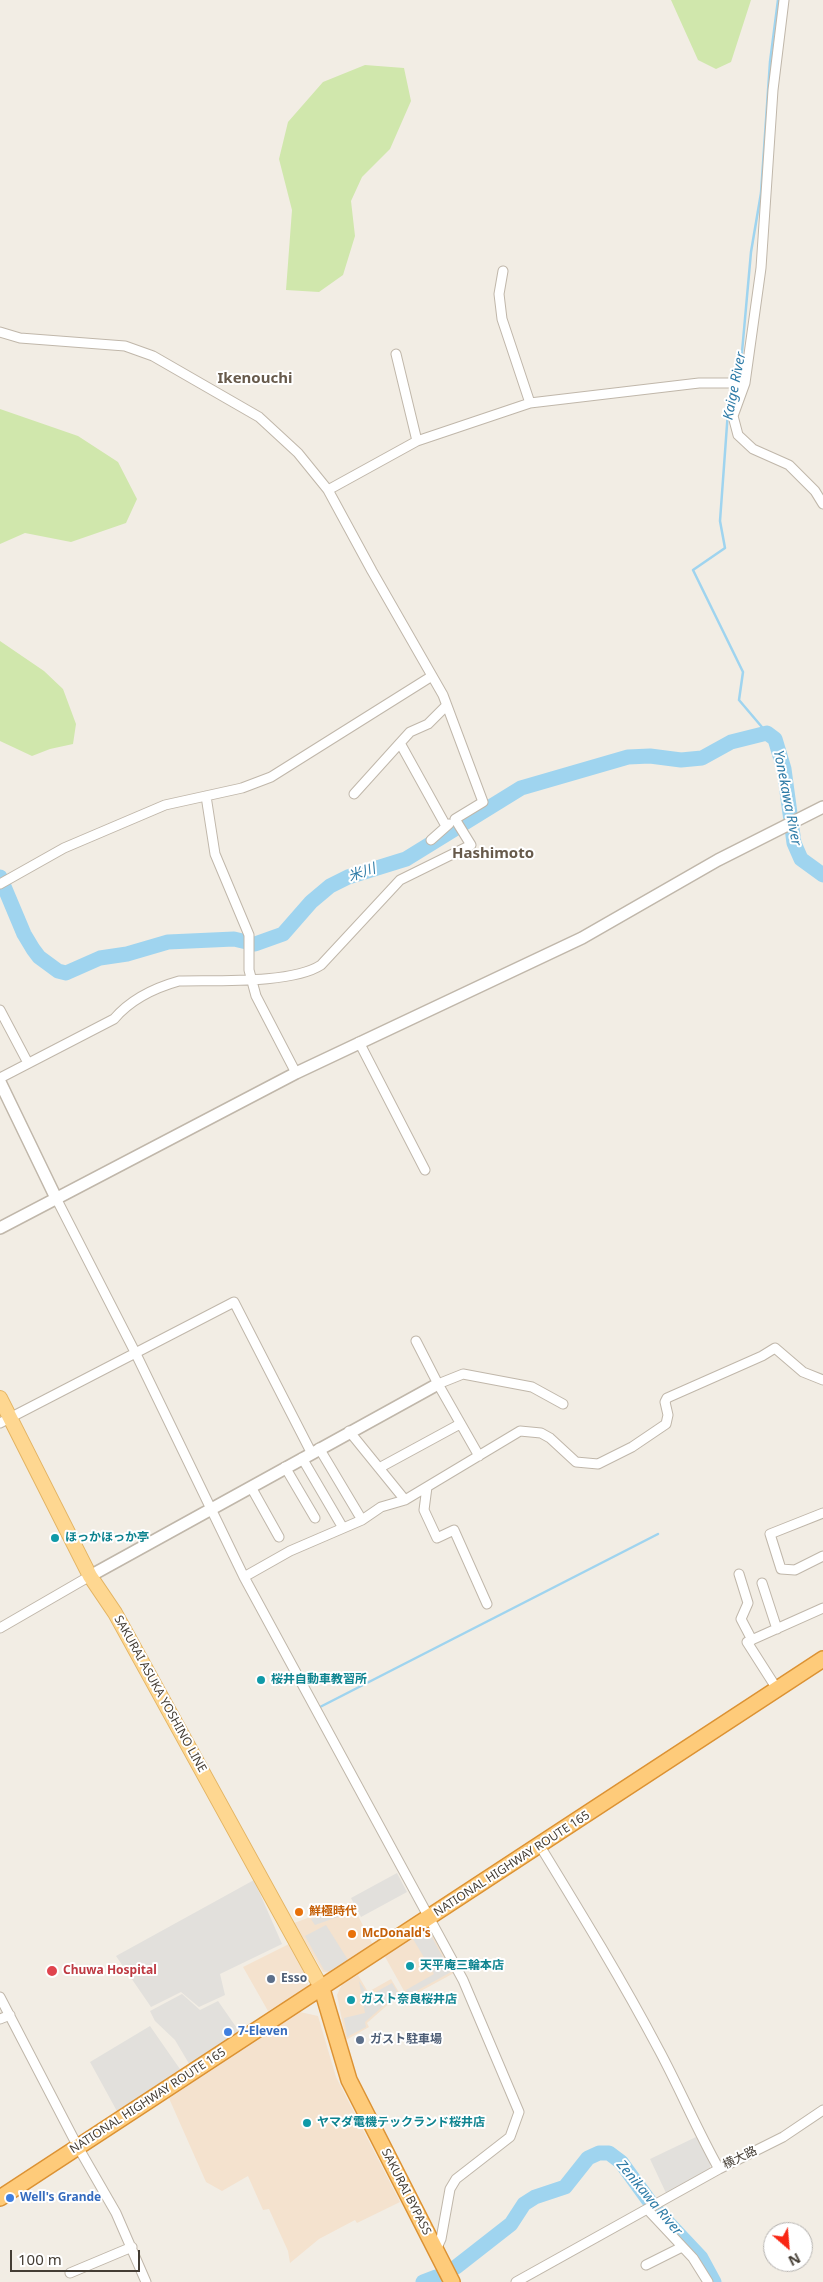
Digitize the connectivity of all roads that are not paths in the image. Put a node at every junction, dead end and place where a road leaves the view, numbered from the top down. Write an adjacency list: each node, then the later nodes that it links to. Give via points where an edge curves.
1 (784, 0): 5 (street, via 773,90 761,268)
2 (503, 271): 6 (street, via 499,294 502,319)
3 (0, 332): 8 (street, via 20,338 125,346 152,356 260,416 298,453)
4 (396, 354): 7 (street)
5 (745, 383): 6 (street, via 699,384); 9 (street, via 733,416 738,435 753,449 789,465 815,491)
6 (530, 403): 7 (street)
7 (417, 441): 8 (street)
8 (328, 490): 10 (street)
9 (823, 504)
10 (432, 676): 11 (street); 14 (street, via 272,778)
11 (446, 706): 12 (street, via 428,724 410,732); 16 (street, via 482,802)
12 (400, 743): 13 (street); 17 (street)
13 (354, 794)
14 (206, 796): 19 (street, via 165,805 64,848); 20 (street, via 215,854 249,935)
15 (823, 807): 22 (street, via 718,860 582,938)
16 (456, 819): 17 (street); 20 (street, via 471,846 400,880 321,965 311,972)
17 (446, 826): 18 (street)
18 (431, 840)
19 (0, 884)
20 (250, 978): 23 (street, via 179,981 163,985 126,1004 114,1019); 24 (street)
21 (0, 1010): 23 (street)
22 (360, 1042): 24 (street); 27 (street)
23 (28, 1063): 25 (street)
24 (296, 1073): 28 (street)
25 (0, 1078)
26 (0, 1082): 28 (street)
27 (425, 1170)
28 (56, 1198): 29 (street); 31 (street)
29 (0, 1228)
30 (416, 1341): 33 (street)
31 (136, 1354): 36 (street); 39 (street, via 234,1302); 46 (street)
32 (823, 1380): 40 (street, via 803,1372 775,1348 667,1398 666,1424 632,1447 598,1464 576,1462 550,1438 534,1431 520,1431)
33 (438, 1384): 35 (street, via 463,1374 532,1387); 37 (street); 38 (street)
34 (0, 1398): 36 (main road, SAKURAI ASUKA YOSHINO LINE)
35 (563, 1404)
36 (5, 1420): 54 (main road, SAKURAI ASUKA YOSHINO LINE)
37 (460, 1424): 40 (street); 42 (street)
38 (350, 1432): 39 (street); 42 (street)
39 (311, 1453): 41 (street); 49 (street); 50 (street)
40 (479, 1456): 44 (street)
41 (285, 1467): 43 (street); 48 (street)
42 (380, 1468): 45 (street)
43 (251, 1487): 46 (street); 51 (street)
44 (427, 1487): 45 (street); 57 (street, via 424,1510 437,1538 454,1530)
45 (405, 1500): 49 (street, via 380,1507)
46 (210, 1510): 54 (street); 55 (street)
47 (823, 1513): 52 (street, via 770,1534 781,1569 795,1570)
48 (315, 1518)
49 (362, 1520): 50 (street)
50 (343, 1528): 55 (street, via 290,1551)
51 (279, 1537)
52 (823, 1556)
53 (739, 1574): 61 (street, via 748,1603 742,1619)
54 (90, 1576): 59 (street); 66 (main road, SAKURAI ASUKA YOSHINO LINE, via 120,1622)
55 (244, 1578): 65 (street)
56 (762, 1583): 60 (street)
57 (486, 1604)
58 (823, 1608): 60 (street)
59 (0, 1628)
60 (776, 1629): 61 (street)
61 (752, 1640): 63 (street, via 747,1642)
62 (823, 1659): 63 (highway, NATIONAL HIGHWAY ROUTE 165)
63 (777, 1689): 64 (highway, NATIONAL HIGHWAY ROUTE 165)
64 (540, 1846): 65 (highway, NATIONAL HIGHWAY ROUTE 165); 72 (street, via 570,1891 654,2042)
65 (428, 1918): 66 (highway, NATIONAL HIGHWAY ROUTE 165); 77 (street, via 463,1980 519,2112 510,2137 456,2179 450,2189)
66 (322, 1989): 71 (highway, NATIONAL HIGHWAY ROUTE 165); 77 (highway, SAKURAI BYPASS, via 349,2080)
67 (0, 1997): 68 (street)
68 (10, 2015): 69 (street); 71 (street)
69 (0, 2019)
70 (823, 2110): 72 (street, 横大路, via 783,2137)
71 (78, 2147): 73 (highway, NATIONAL HIGHWAY ROUTE 165); 75 (street)
72 (719, 2169): 74 (street, 横大路)
73 (0, 2198)
74 (651, 2206): 76 (street); 82 (street, 横大路)
75 (132, 2247): 79 (street); 80 (street)
76 (682, 2247): 78 (street); 83 (street)
77 (436, 2250): 81 (highway, SAKURAI BYPASS)
78 (646, 2265)
79 (70, 2273)
80 (146, 2282)
81 (452, 2282)
82 (516, 2282)
83 (708, 2282)

